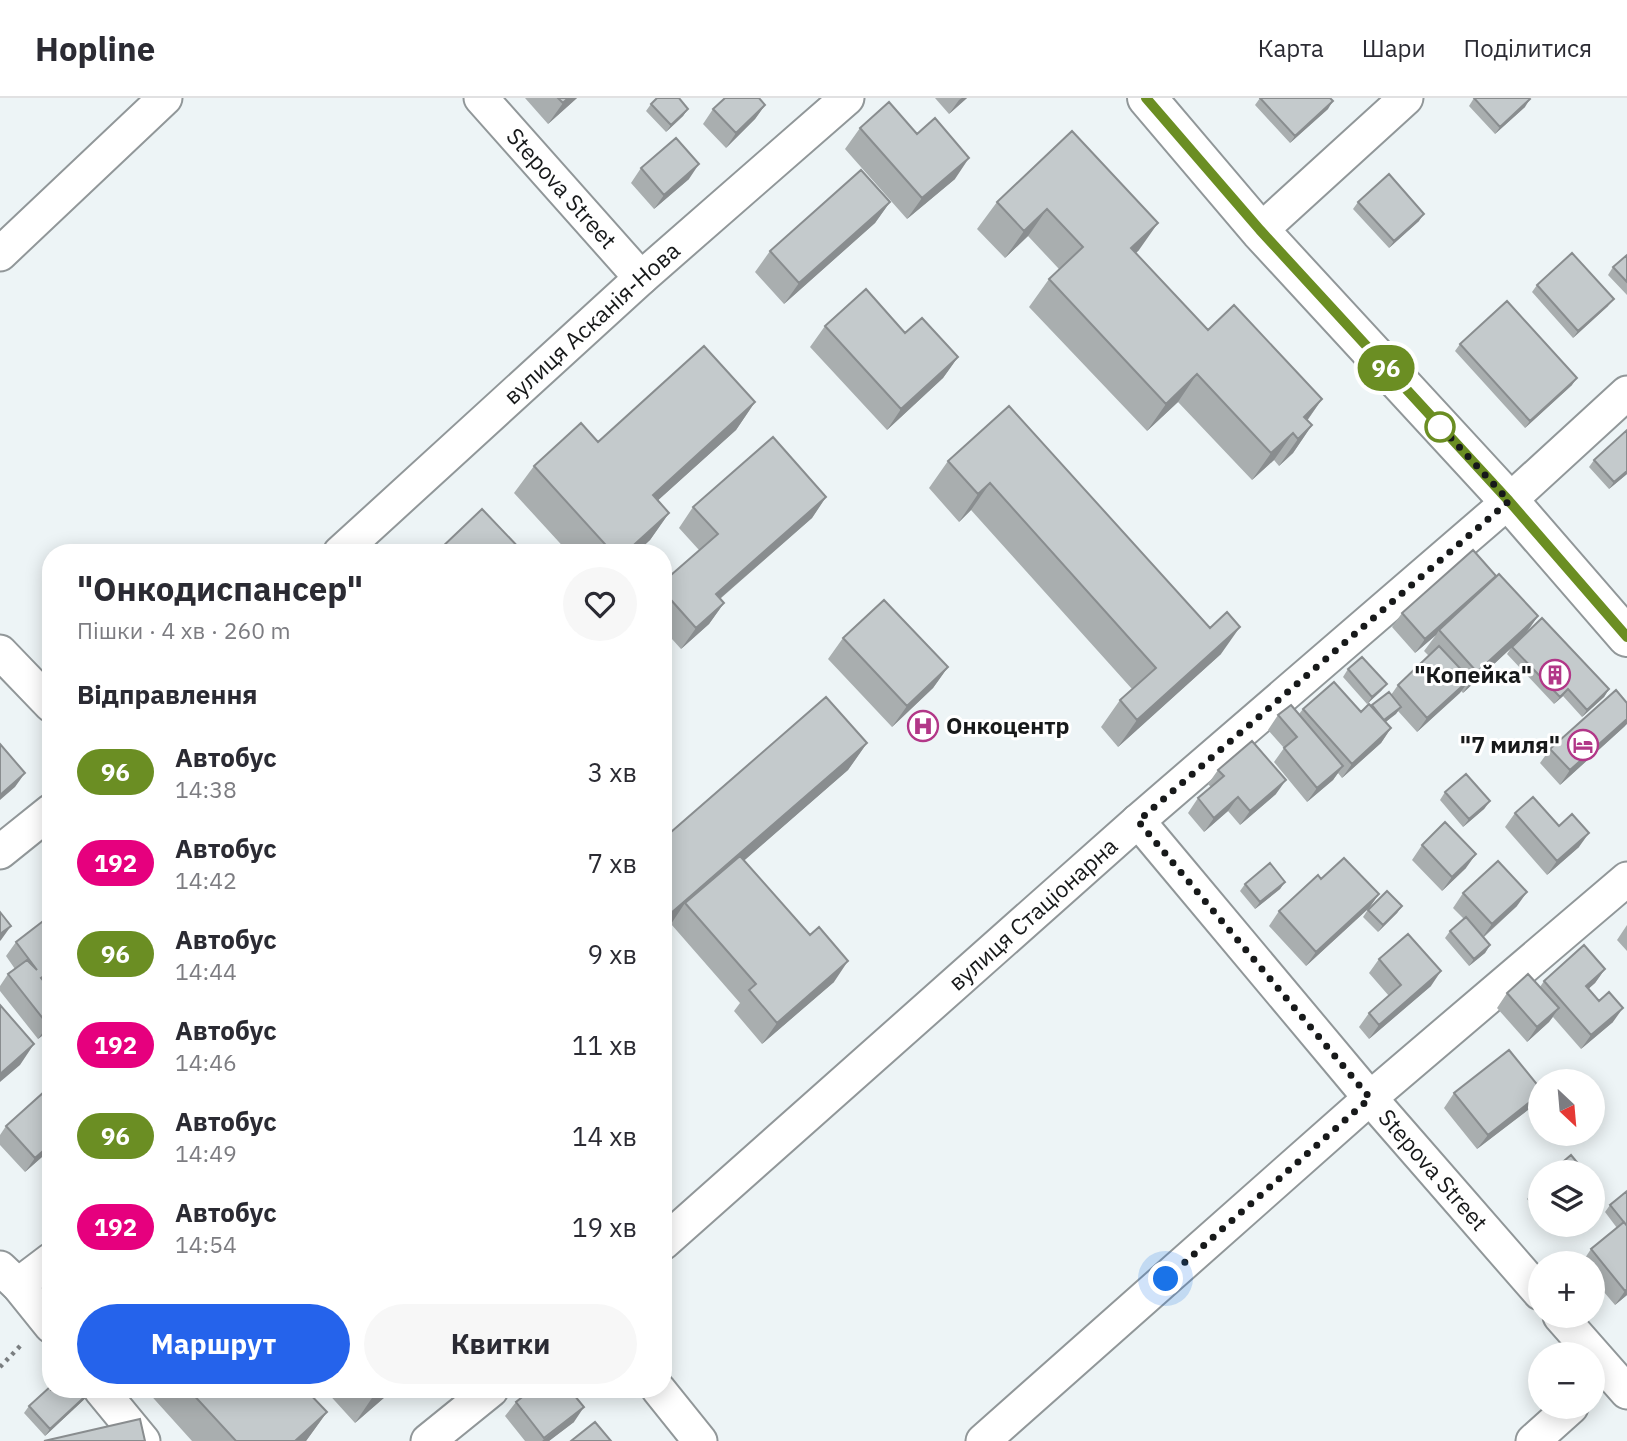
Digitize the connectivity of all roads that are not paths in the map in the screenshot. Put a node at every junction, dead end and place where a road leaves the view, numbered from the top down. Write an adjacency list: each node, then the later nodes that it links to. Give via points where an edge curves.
1 (165, 98): 7 (street)
2 (481, 98): 8 (street, Stepova Street)
3 (847, 98): 8 (street, вулиця Асканія-Нова)
4 (1146, 98): 6 (main road)
5 (1406, 98): 6 (street)
6 (1260, 230): 10 (main road)
7 (0, 254)
8 (641, 278): 11 (street, вулиця Асканія-Нова)
9 (1627, 393): 10 (street, вулиця Стаціонарна)
10 (1509, 501): 12 (main road); 16 (street, вулиця Стаціонарна)
11 (350, 544)
12 (1627, 637)
13 (0, 652): 14 (street)
14 (42, 696)
15 (42, 818): 17 (street)
16 (1138, 821): 19 (street, Stepova Street); 20 (street, вулиця Стаціонарна)
17 (0, 852)
18 (1627, 879): 19 (street)
19 (1370, 1098): 23 (street, Stepova Street); 34 (street)
20 (672, 1235)
21 (42, 1263): 22 (street)
22 (9, 1276): 24 (street)
23 (1528, 1279)
24 (42, 1315)
25 (1571, 1328): 26 (street)
26 (1614, 1377)
27 (108, 1398): 31 (street)
28 (481, 1398): 32 (street)
29 (665, 1398): 33 (street)
30 (1558, 1419): 35 (street)
31 (143, 1441)
32 (429, 1441)
33 (700, 1441)
34 (983, 1441)
35 (1533, 1441)

